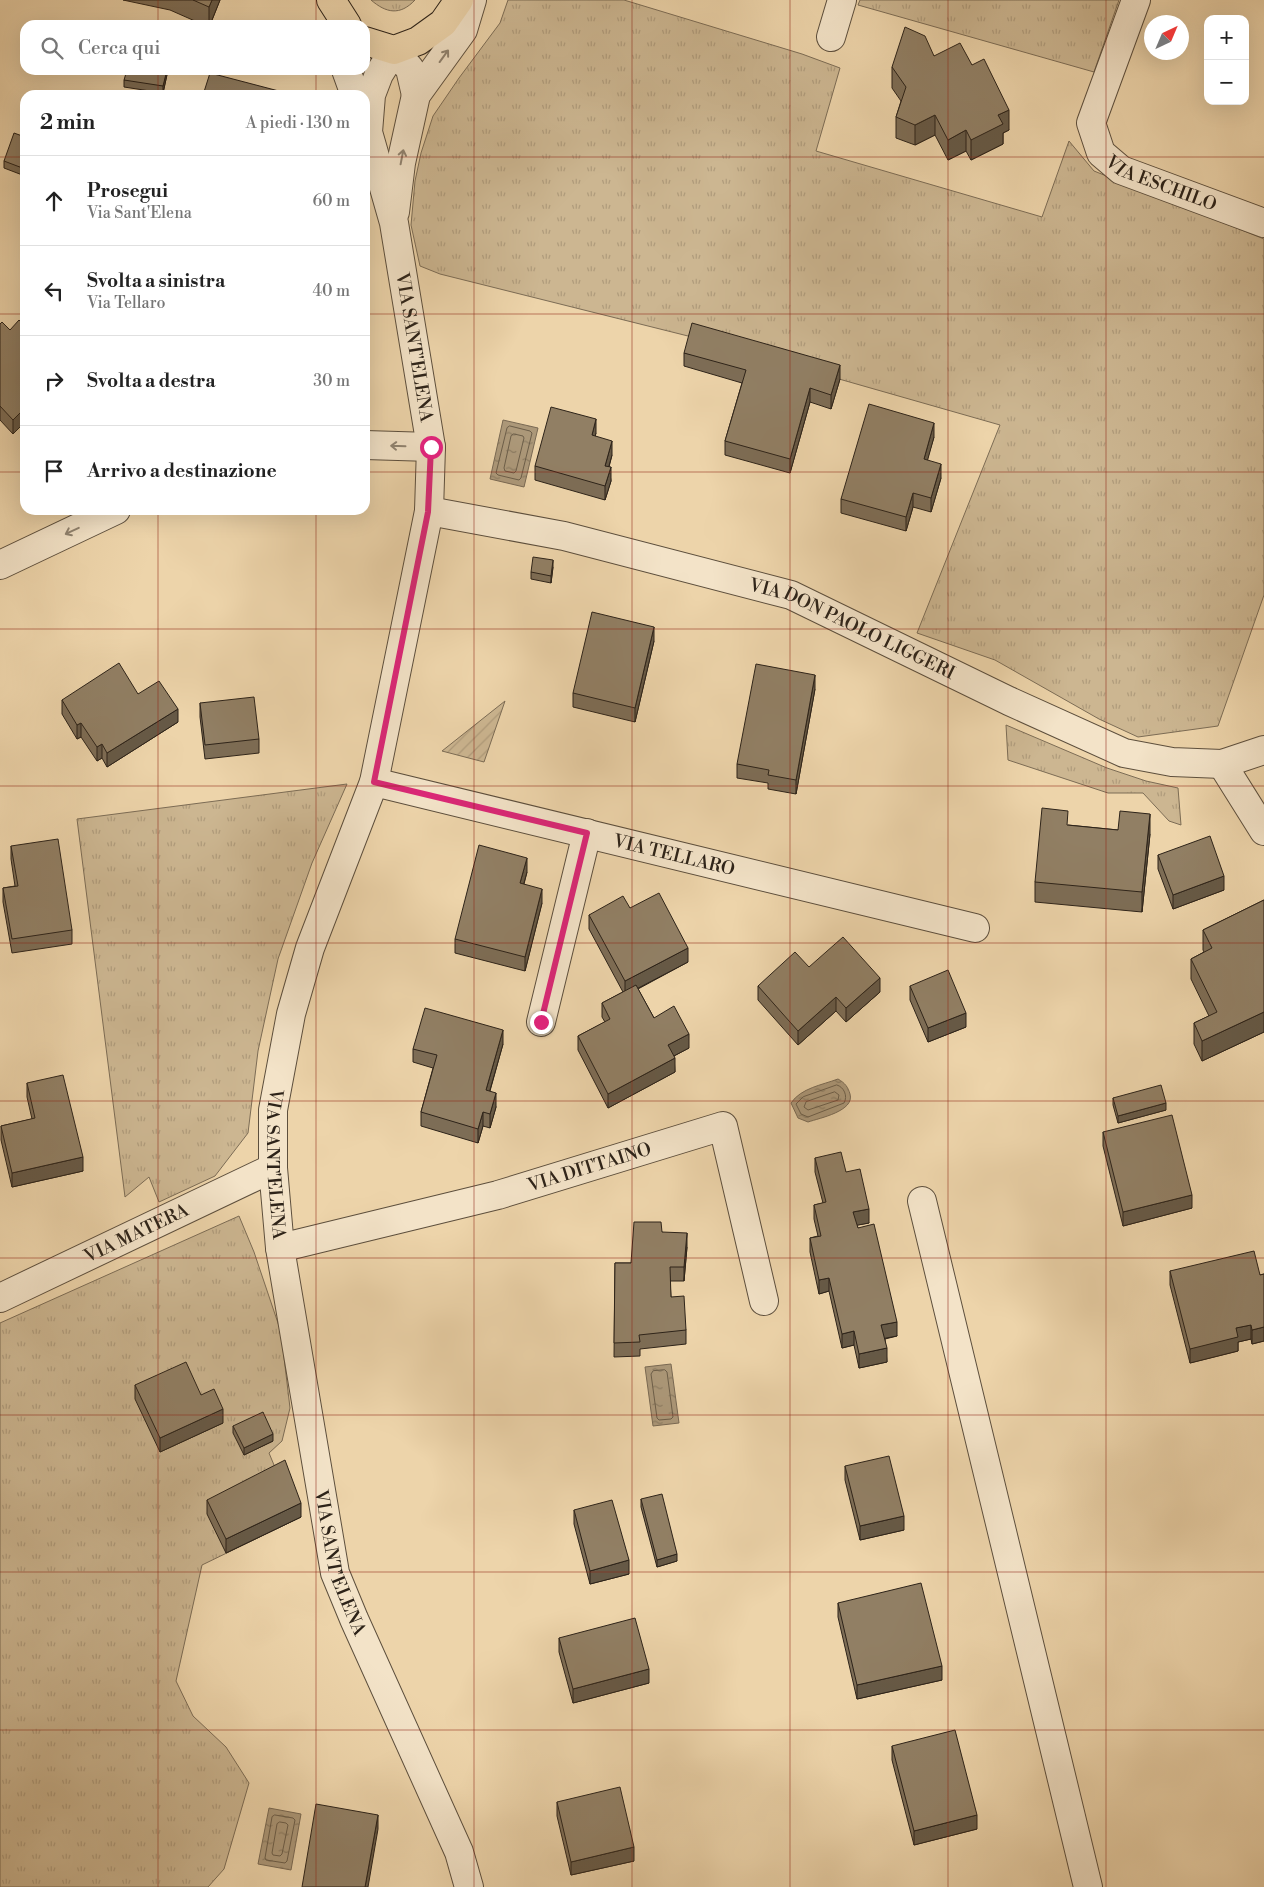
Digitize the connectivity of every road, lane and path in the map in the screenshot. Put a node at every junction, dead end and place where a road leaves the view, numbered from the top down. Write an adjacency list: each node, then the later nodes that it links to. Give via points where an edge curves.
1 (330, 0): 6 (street); 7 (main road)
2 (458, 0): 10 (main road, via 443,23 418,40)
3 (472, 0): 13 (street, one-way to 3, via 463,30)
4 (842, 0): 8 (street)
5 (1136, 0): 17 (street, VIA ESCHILO, via 1091,123 1101,153 1121,170)
6 (334, 20)
7 (344, 20)
8 (831, 37)
9 (370, 43): 10 (main road)
10 (394, 50): 13 (street, via 410,69); 14 (street, via 379,74)
11 (348, 75): 12 (street)
12 (352, 90)
13 (416, 95): 16 (street, one-way to 13, via 401,163)
14 (370, 102)
15 (370, 142): 16 (street)
16 (394, 223): 19 (street, VIA SANT'ELENA)
17 (1264, 223)
18 (370, 445): 19 (street, one-way to 18)
19 (431, 447): 20 (street, VIA SANT'ELENA)
20 (428, 512): 24 (street, VIA DON PAOLO LIGGERI, via 564,536 791,595 1124,753 1172,762); 25 (street, VIA SANT'ELENA)
21 (105, 515): 22 (street, one-way to 22)
22 (0, 565)
23 (1264, 750): 24 (street, VIA DON PAOLO LIGGERI)
24 (1222, 764): 26 (street)
25 (374, 782): 27 (street, VIA TELLARO); 30 (street, VIA SANT'ELENA, via 310,948 291,1014 274,1110)
26 (1264, 831)
27 (587, 833): 28 (street, VIA TELLARO); 29 (street)
28 (975, 928)
29 (541, 1022)
30 (273, 1168): 32 (street, VIA SANT'ELENA); 33 (street, VIA MATERA)
31 (922, 1201): 36 (street)
32 (280, 1248): 34 (street, VIA DITTAINO, via 498,1196 723,1126); 35 (street, VIA SANT'ELENA, via 335,1573 459,1852)
33 (0, 1298)
34 (764, 1301)
35 (469, 1887)
36 (1088, 1887)

